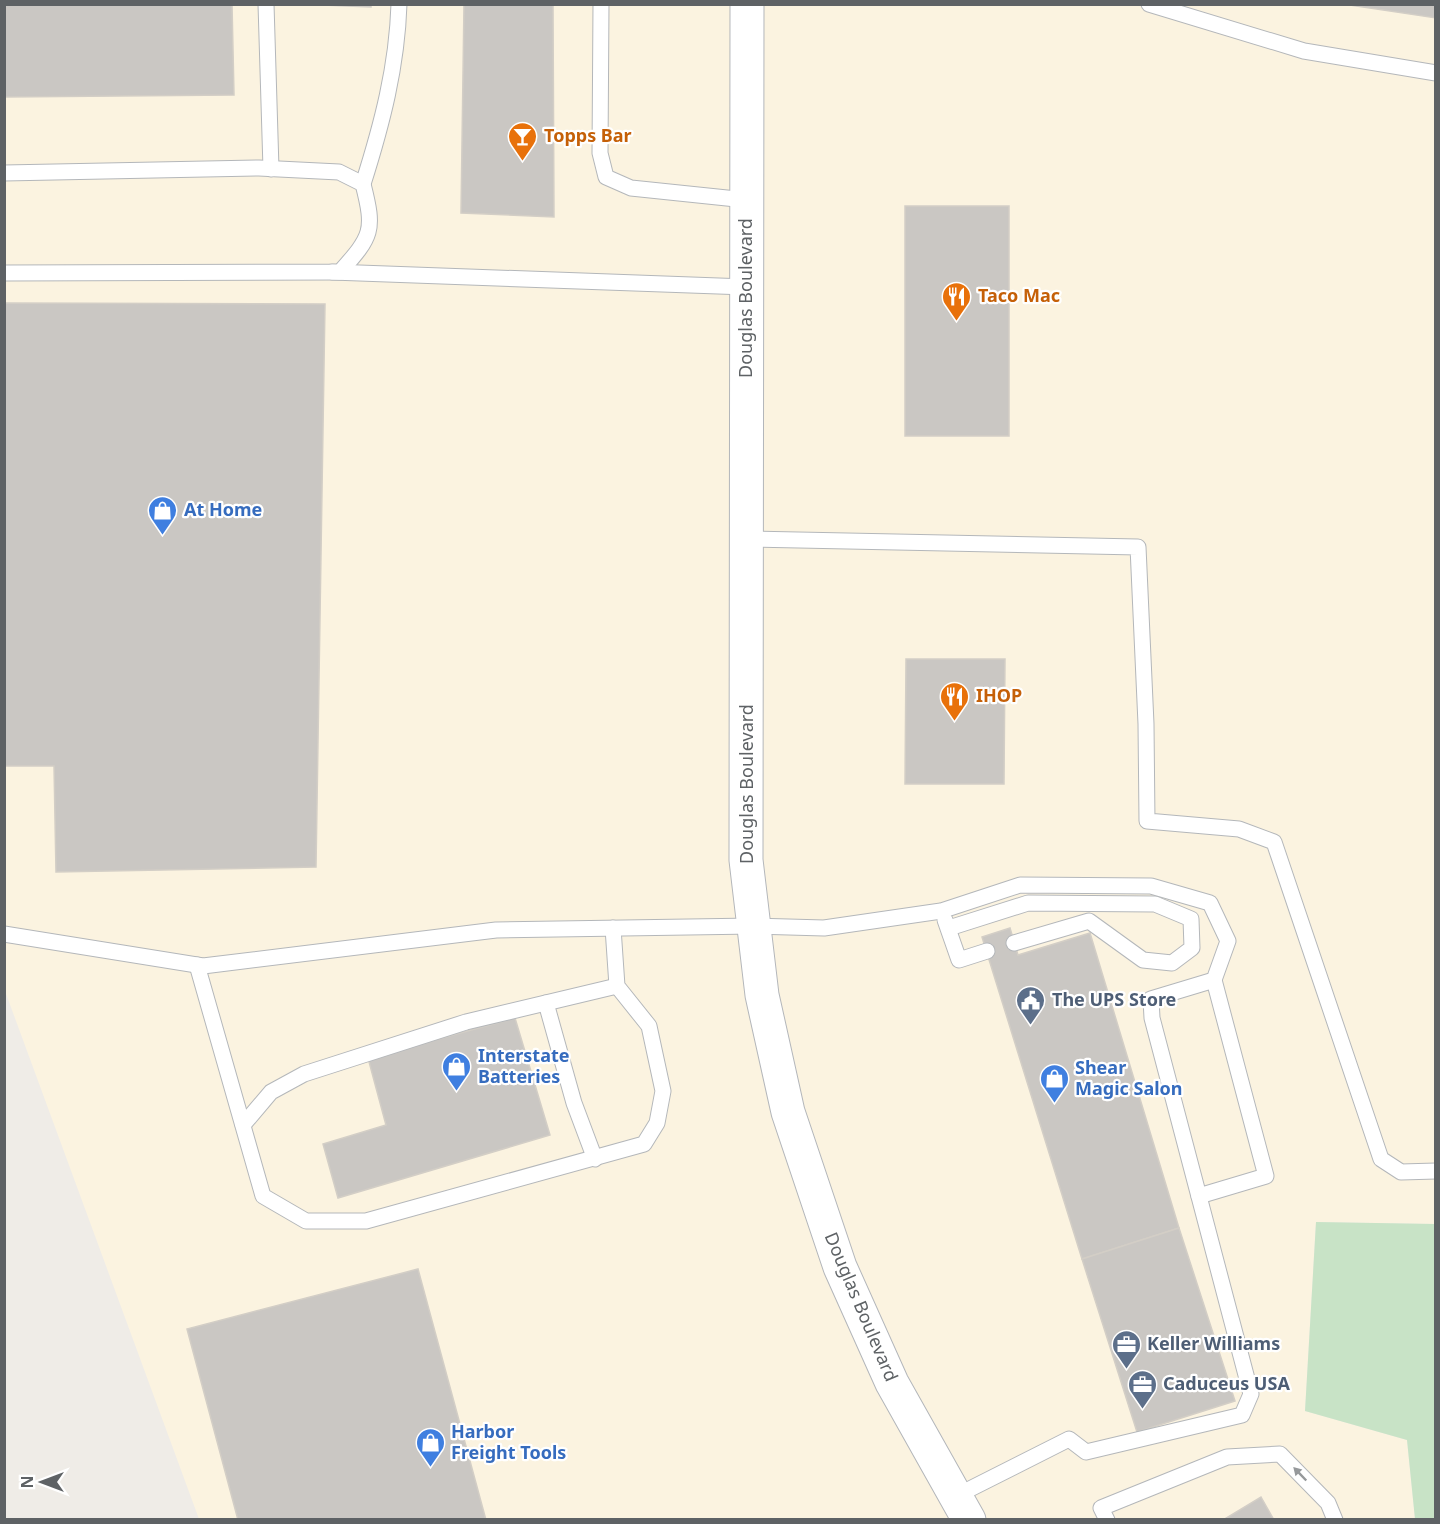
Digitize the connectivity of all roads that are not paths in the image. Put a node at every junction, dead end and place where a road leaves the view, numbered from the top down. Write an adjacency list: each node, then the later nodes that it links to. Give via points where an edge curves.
1 (266, 4): 7 (lane)
2 (399, 4): 9 (lane, via 398,49 384,120)
3 (601, 4): 10 (lane, via 600,153 606,177 631,188)
4 (747, 4): 10 (main road, Douglas Boulevard)
5 (1149, 4): 6 (lane, via 1304,51)
6 (1436, 73)
7 (271, 169): 8 (lane); 9 (lane, via 339,172)
8 (4, 173)
9 (363, 184): 11 (lane, via 371,217 365,243 340,272)
10 (746, 200): 13 (main road, Douglas Boulevard)
11 (332, 272): 12 (lane); 13 (lane)
12 (4, 273)
13 (746, 287): 14 (main road, Douglas Boulevard)
14 (746, 539): 16 (main road, Douglas Boulevard, via 746,860); 28 (lane, via 1138,547 1147,821 1239,828 1274,842 1381,1159 1401,1172)
15 (941, 911): 16 (lane, via 824,928); 18 (lane); 23 (lane, via 1020,885 1151,886 1210,903 1228,941)
16 (754, 926): 17 (lane); 30 (main road, Douglas Boulevard, via 762,995 788,1112 840,1267 892,1383)
17 (613, 928): 22 (lane, via 496,930); 24 (lane)
18 (949, 928): 20 (lane, via 1028,903 1155,904 1191,919 1192,948 1172,963 1143,960 1089,921); 21 (lane, via 959,960)
19 (4, 934): 22 (lane)
20 (1014, 943)
21 (987, 951)
22 (197, 965): 26 (lane)
23 (1214, 981): 29 (lane, via 1151,999 1152,1018); 29 (lane, via 1266,1176)
24 (617, 986): 25 (lane); 27 (lane, via 649,1026 663,1091 657,1123 645,1144)
25 (546, 1003): 26 (lane, via 466,1022 304,1074 271,1092); 27 (lane, via 574,1103)
26 (243, 1125): 27 (lane, via 263,1196 306,1221 366,1221)
27 (595, 1160)
28 (1436, 1171)
29 (1199, 1196): 30 (lane, via 1251,1394 1242,1415 1086,1452 1069,1439)
30 (962, 1508)
31 (1104, 1514): 32 (lane, one-way to 31, via 1328,1503 1280,1454 1227,1457)
32 (1335, 1520)

